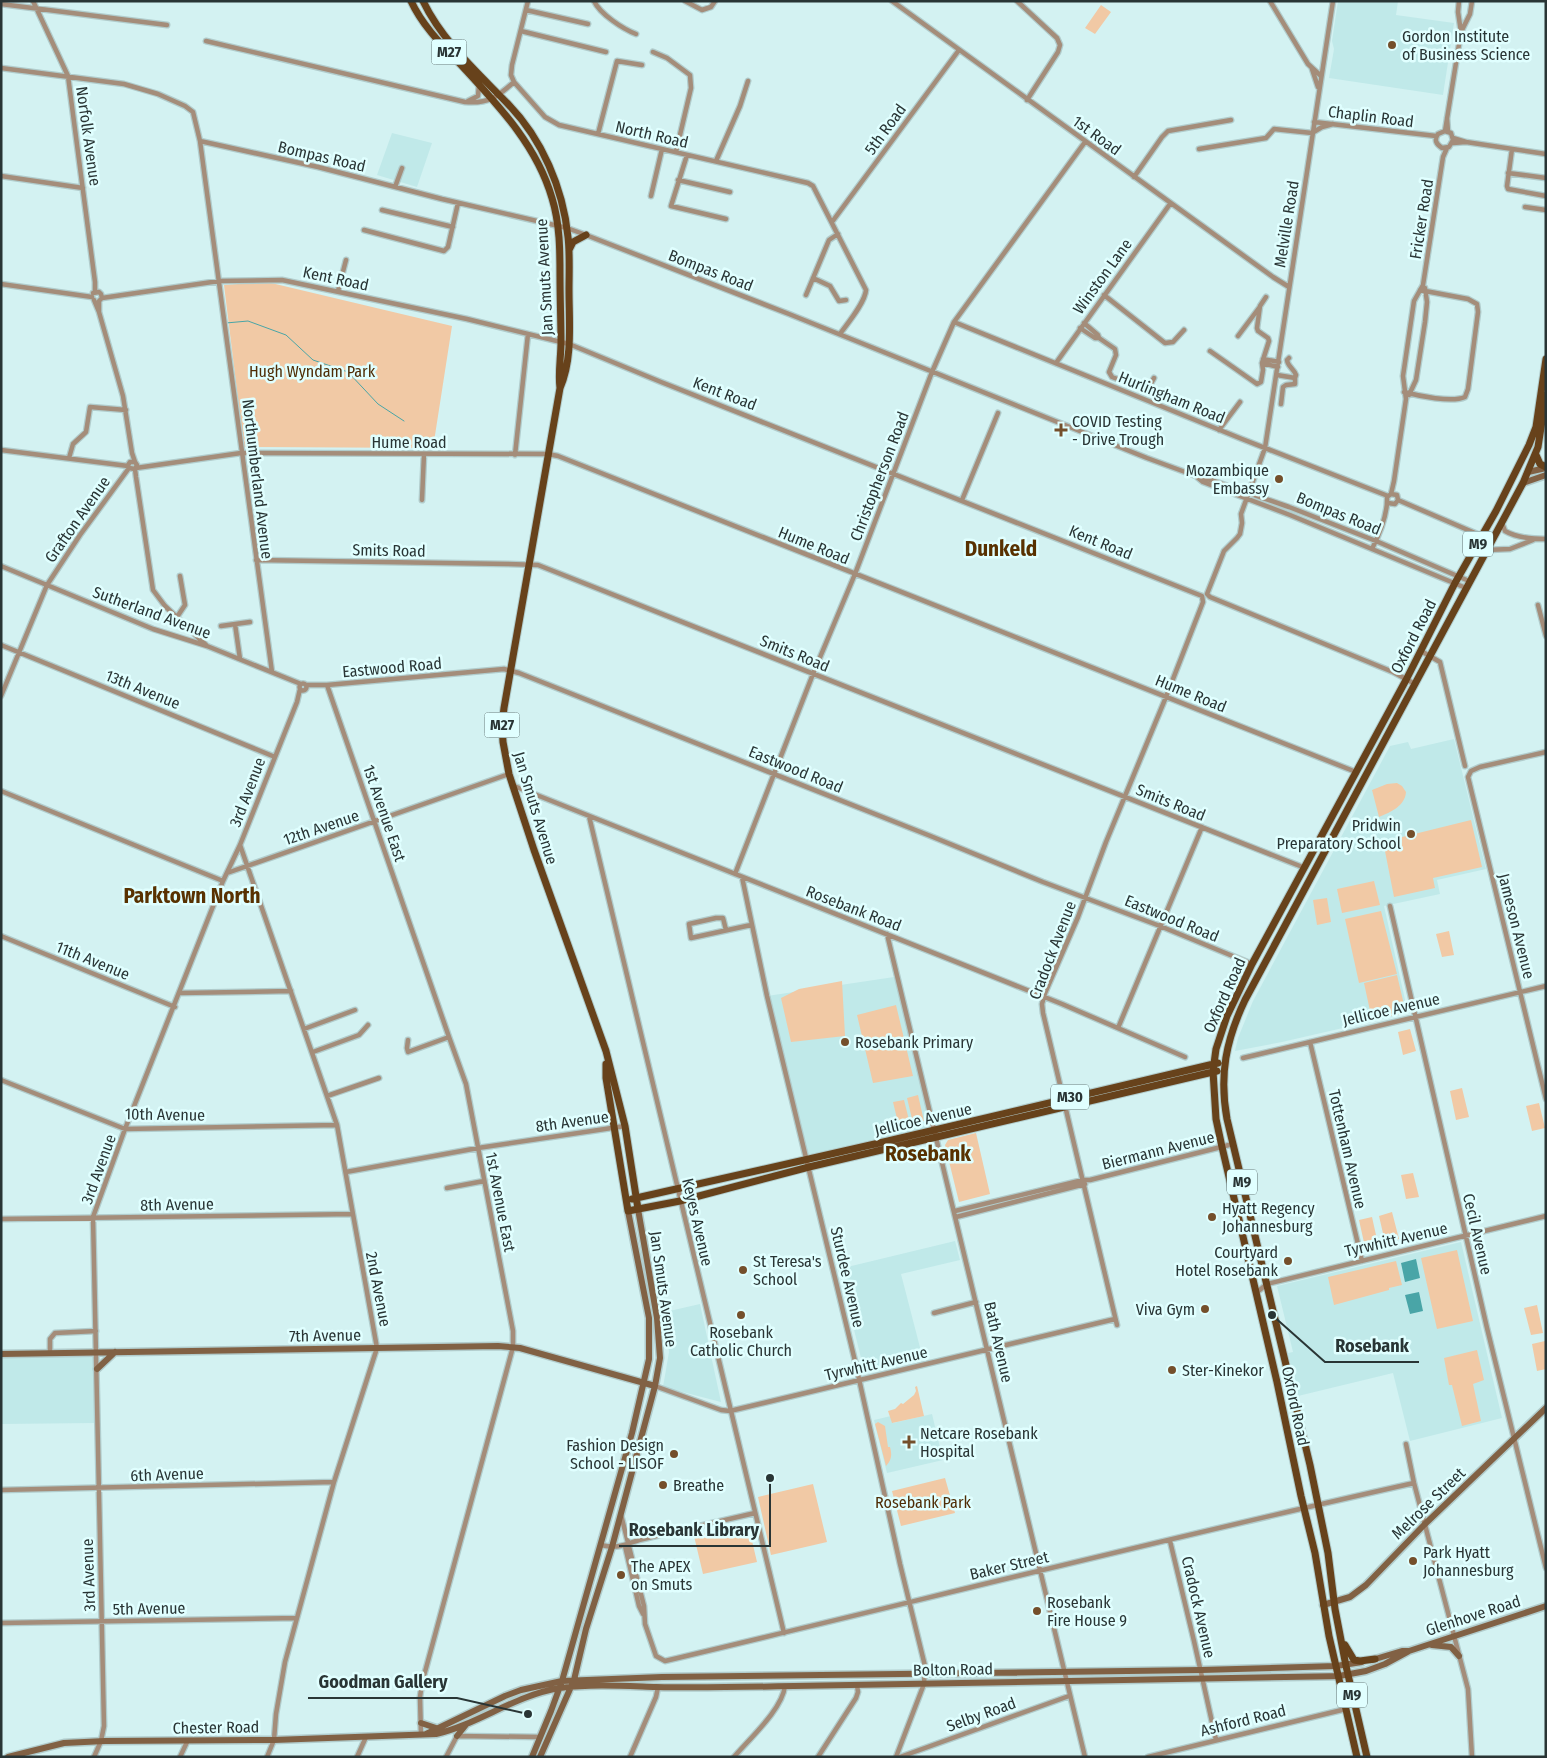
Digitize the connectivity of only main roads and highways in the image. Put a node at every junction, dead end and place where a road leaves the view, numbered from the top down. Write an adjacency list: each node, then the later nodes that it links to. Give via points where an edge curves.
1 (412, 1): 3 (main road, Jan Smuts Avenue / M27, via 439,41 480,85)
2 (424, 1): 3 (main road, Jan Smuts Avenue / M27, via 434,20)
3 (496, 97): 5 (main road, Jan Smuts Avenue / M27, via 518,115 539,146 564,209); 6 (main road, Jan Smuts Avenue / M27, via 537,163 552,199 560,245)
4 (586, 235): 5 (main road, via 574,242)
5 (569, 250): 6 (main road, Jan Smuts Avenue / M27)
6 (565, 343): 28 (main road, Jan Smuts Avenue / M27, via 502,725 509,774)
7 (1546, 359): 13 (main road, Oxford Road / M9, via 1533,436)
8 (1546, 395): 9 (main road, Oxford Road / M9)
9 (1536, 455): 10 (main road, via 1540,464); 11 (main road, Oxford Road / M9)
10 (1546, 467): 11 (main road)
11 (1528, 472): 13 (main road, via 1519,474); 14 (main road, Oxford Road / M9)
12 (1546, 475): 14 (main road)
13 (1512, 481): 15 (main road, Oxford Road / M9)
14 (1523, 483): 16 (main road, Oxford Road / M9)
15 (1428, 638): 16 (main road); 17 (main road, Oxford Road / M9)
16 (1437, 643): 18 (main road, Oxford Road / M9)
17 (1412, 668): 18 (main road); 19 (main road, Oxford Road / M9)
18 (1421, 672): 20 (main road, Oxford Road / M9)
19 (1378, 730): 20 (main road); 22 (main road, Oxford Road / M9)
20 (1388, 735): 21 (main road, Oxford Road / M9)
21 (1368, 770): 22 (main road, via 1365,767); 23 (main road, Oxford Road / M9)
22 (1356, 772): 23 (main road, via 1356,781); 24 (main road, Oxford Road / M9)
23 (1362, 782): 25 (main road, Oxford Road / M9)
24 (1304, 868): 25 (main road); 26 (main road, Oxford Road / M9)
25 (1314, 874): 27 (main road, Oxford Road / M9)
26 (1252, 964): 27 (main road); 29 (main road, Oxford Road / M9, via 1227,1016)
27 (1262, 970): 30 (main road, Oxford Road / M9, via 1234,1023)
28 (606, 1051): 32 (main road, Jan Smuts Avenue / M27, via 625,1126); 33 (main road, Jan Smuts Avenue / M27, via 606,1078)
29 (1213, 1067): 30 (main road, Jellicoe Avenue / M30); 31 (main road, Jellicoe Avenue / M30); 43 (main road, Oxford Road / M9, via 1216,1119 1317,1560)
30 (1224, 1067): 42 (main road, Oxford Road / M9, via 1224,1103 1328,1553)
31 (807, 1164): 32 (main road, Jellicoe Avenue / M30); 34 (main road, Jellicoe Avenue / M30)
32 (636, 1198): 33 (main road, Jellicoe Avenue / M30); 34 (main road, Jan Smuts Avenue / M27)
33 (626, 1200): 35 (main road, Jan Smuts Avenue / M27)
34 (638, 1210): 35 (main road, Jellicoe Avenue / M30); 40 (main road, Jan Smuts Avenue / M27, via 660,1341)
35 (628, 1211): 39 (main road, Jan Smuts Avenue / M27, via 649,1318 649,1359)
36 (115, 1352): 37 (main road, 7th Avenue); 38 (main road); 39 (main road, 7th Avenue, via 498,1346 514,1347)
37 (1, 1354)
38 (97, 1369)
39 (645, 1382): 40 (main road, Tyrwhitt Avenue); 56 (main road, Jan Smuts Avenue / M27)
40 (655, 1386): 49 (main road, Jan Smuts Avenue / M27)
41 (1546, 1408): 42 (main road, Melrose Street, via 1360,1590)
42 (1334, 1602): 43 (main road, Melrose Street); 45 (main road, Oxford Road / M9)
43 (1323, 1605): 51 (main road, Oxford Road / M9)
44 (1546, 1606): 46 (main road, Glenhove Road)
45 (1340, 1633): 50 (main road, via 1354,1660); 52 (main road, Oxford Road / M9)
46 (1423, 1646): 47 (main road, Glenhove Road); 48 (main road, via 1448,1646)
47 (1409, 1651): 50 (main road, Glenhove Road); 53 (main road, Glenhove Road, via 1385,1664)
48 (1459, 1656)
49 (580, 1658): 55 (main road, via 582,1674); 57 (main road, Jan Smuts Avenue / M27)
50 (1375, 1659): 52 (main road, Glenhove Road)
51 (1336, 1666): 52 (main road, Bolton Road); 54 (main road, Oxford Road / M9); 55 (main road, Bolton Road)
52 (1346, 1666): 53 (main road, Oxford Road / M9)
53 (1348, 1675): 54 (main road, Bolton Road); 70 (main road, Oxford Road / M9)
54 (1339, 1676): 57 (main road, Bolton Road, via 785,1686); 69 (main road, Oxford Road / M9)
55 (591, 1679): 57 (main road, Bolton Road)
56 (562, 1681): 57 (main road, Bolton Road); 58 (main road, Jan Smuts Avenue / M27); 63 (main road, via 521,1690)
57 (573, 1684): 58 (main road, Bolton Road); 68 (main road, Jan Smuts Avenue / M27)
58 (559, 1688): 59 (main road, Chester Road); 60 (main road, Jan Smuts Avenue / M27)
59 (540, 1693): 60 (main road, via 549,1697); 61 (main road, Chester Road)
60 (552, 1711): 67 (main road, Jan Smuts Avenue / M27)
61 (470, 1722): 64 (main road, Chester Road, via 445,1732); 65 (main road)
62 (421, 1723): 63 (main road)
63 (436, 1728): 64 (main road)
64 (423, 1735): 66 (main road, Chester Road, via 187,1742 100,1741 53,1744)
65 (457, 1736)
66 (8, 1757)
67 (532, 1757)
68 (540, 1757)
69 (1357, 1757)
70 (1367, 1757)

